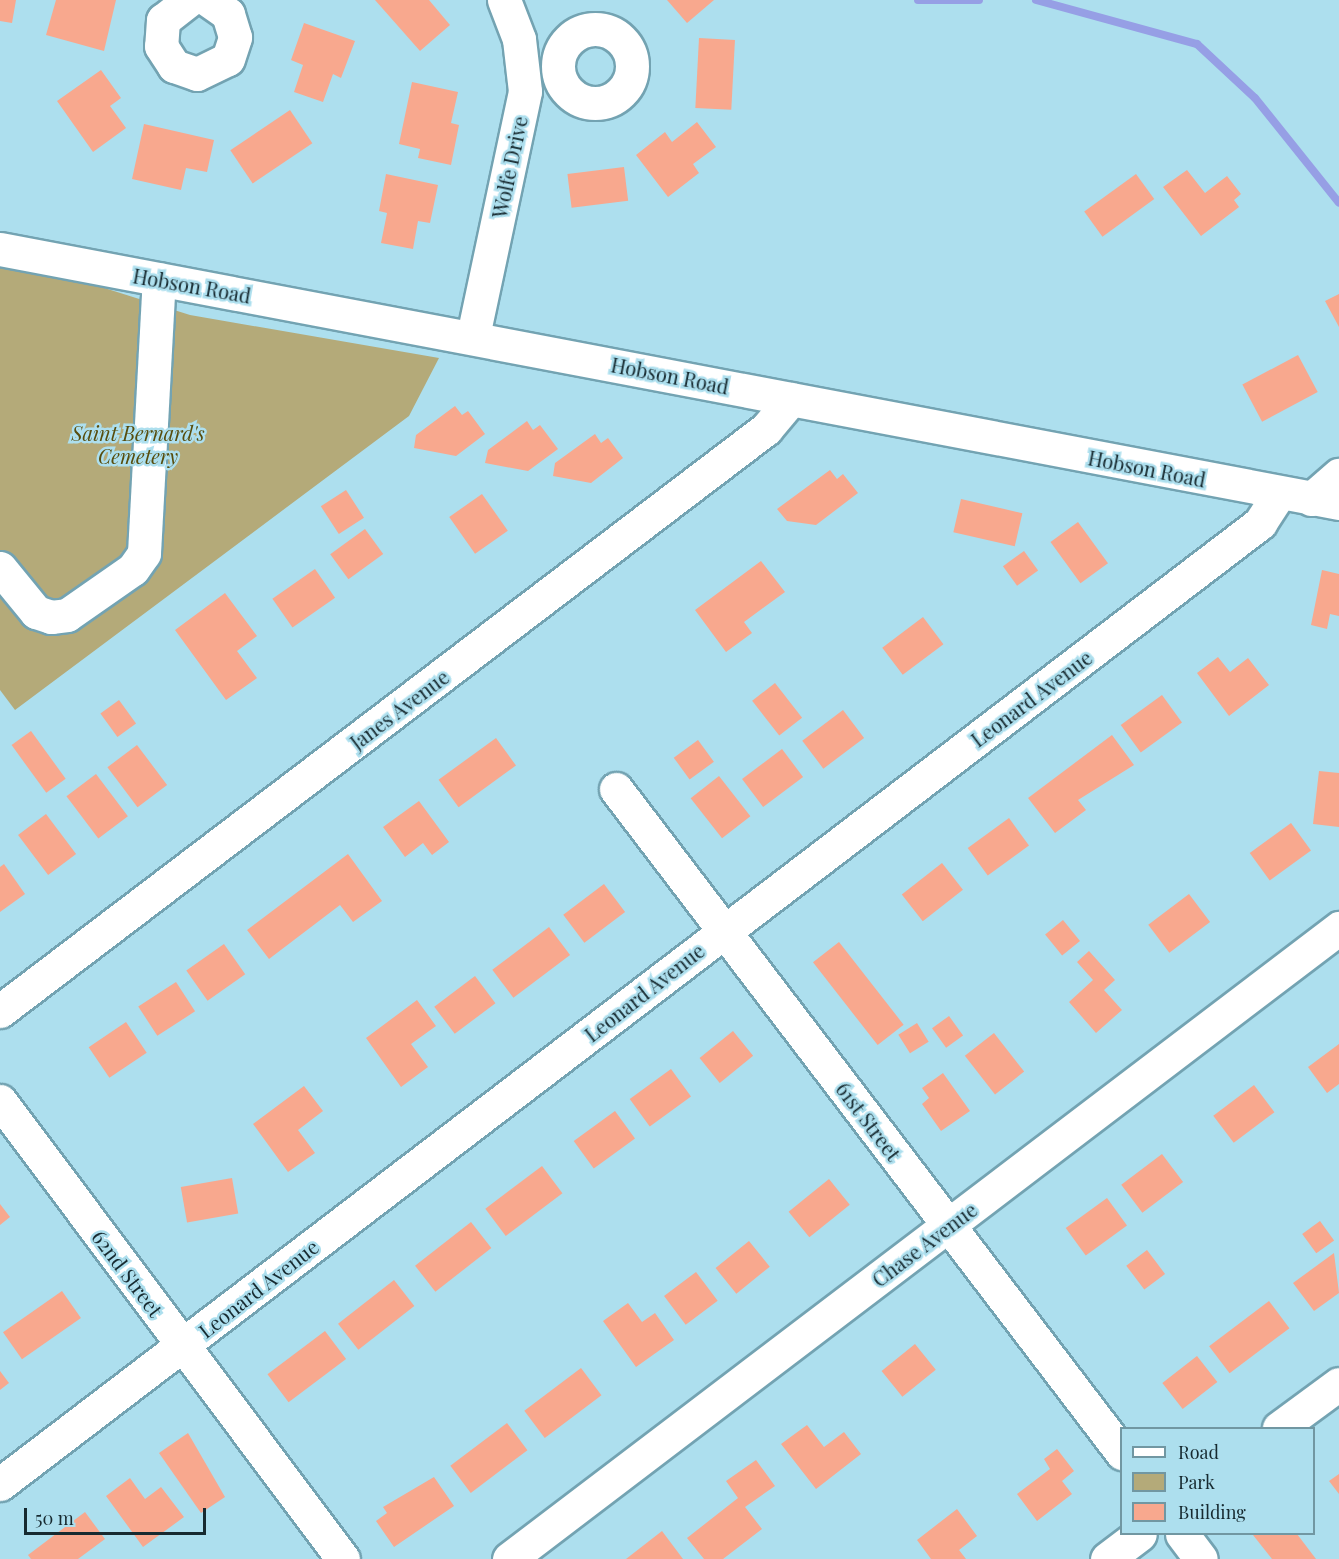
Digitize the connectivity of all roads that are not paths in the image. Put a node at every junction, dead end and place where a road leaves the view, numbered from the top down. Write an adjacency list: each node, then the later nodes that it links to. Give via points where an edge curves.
1 (504, 0): 2 (street, Wolfe Drive)
2 (525, 64): 3 (street); 6 (street, Wolfe Drive, via 525,91)
3 (558, 66)
4 (0, 249): 5 (street, Hobson Road)
5 (159, 279): 6 (street, Hobson Road); 11 (street, via 144,553 132,569 67,615 51,617 36,612)
6 (473, 336): 7 (street, Hobson Road)
7 (791, 399): 9 (street, Hobson Road); 15 (street, Janes Avenue, via 766,429)
8 (1339, 475): 10 (street)
9 (1279, 494): 10 (street, Hobson Road); 14 (street, Leonard Avenue, via 1260,524)
10 (1325, 501)
11 (0, 568)
12 (616, 789): 14 (street, 61st Street)
13 (1339, 928): 17 (street, Chase Avenue)
14 (724, 931): 17 (street, 61st Street); 18 (street, Leonard Avenue)
15 (0, 1011)
16 (0, 1101): 18 (street, 62nd Street)
17 (949, 1224): 21 (street, 61st Street); 26 (street, Chase Avenue)
18 (183, 1346): 22 (street, Leonard Avenue); 25 (street, 62nd Street)
19 (1339, 1384): 20 (street)
20 (1281, 1427)
21 (1120, 1450)
22 (0, 1484)
23 (1137, 1535): 27 (street)
24 (1183, 1535): 28 (street)
25 (343, 1559)
26 (509, 1559)
27 (1107, 1559)
28 (1201, 1559)

